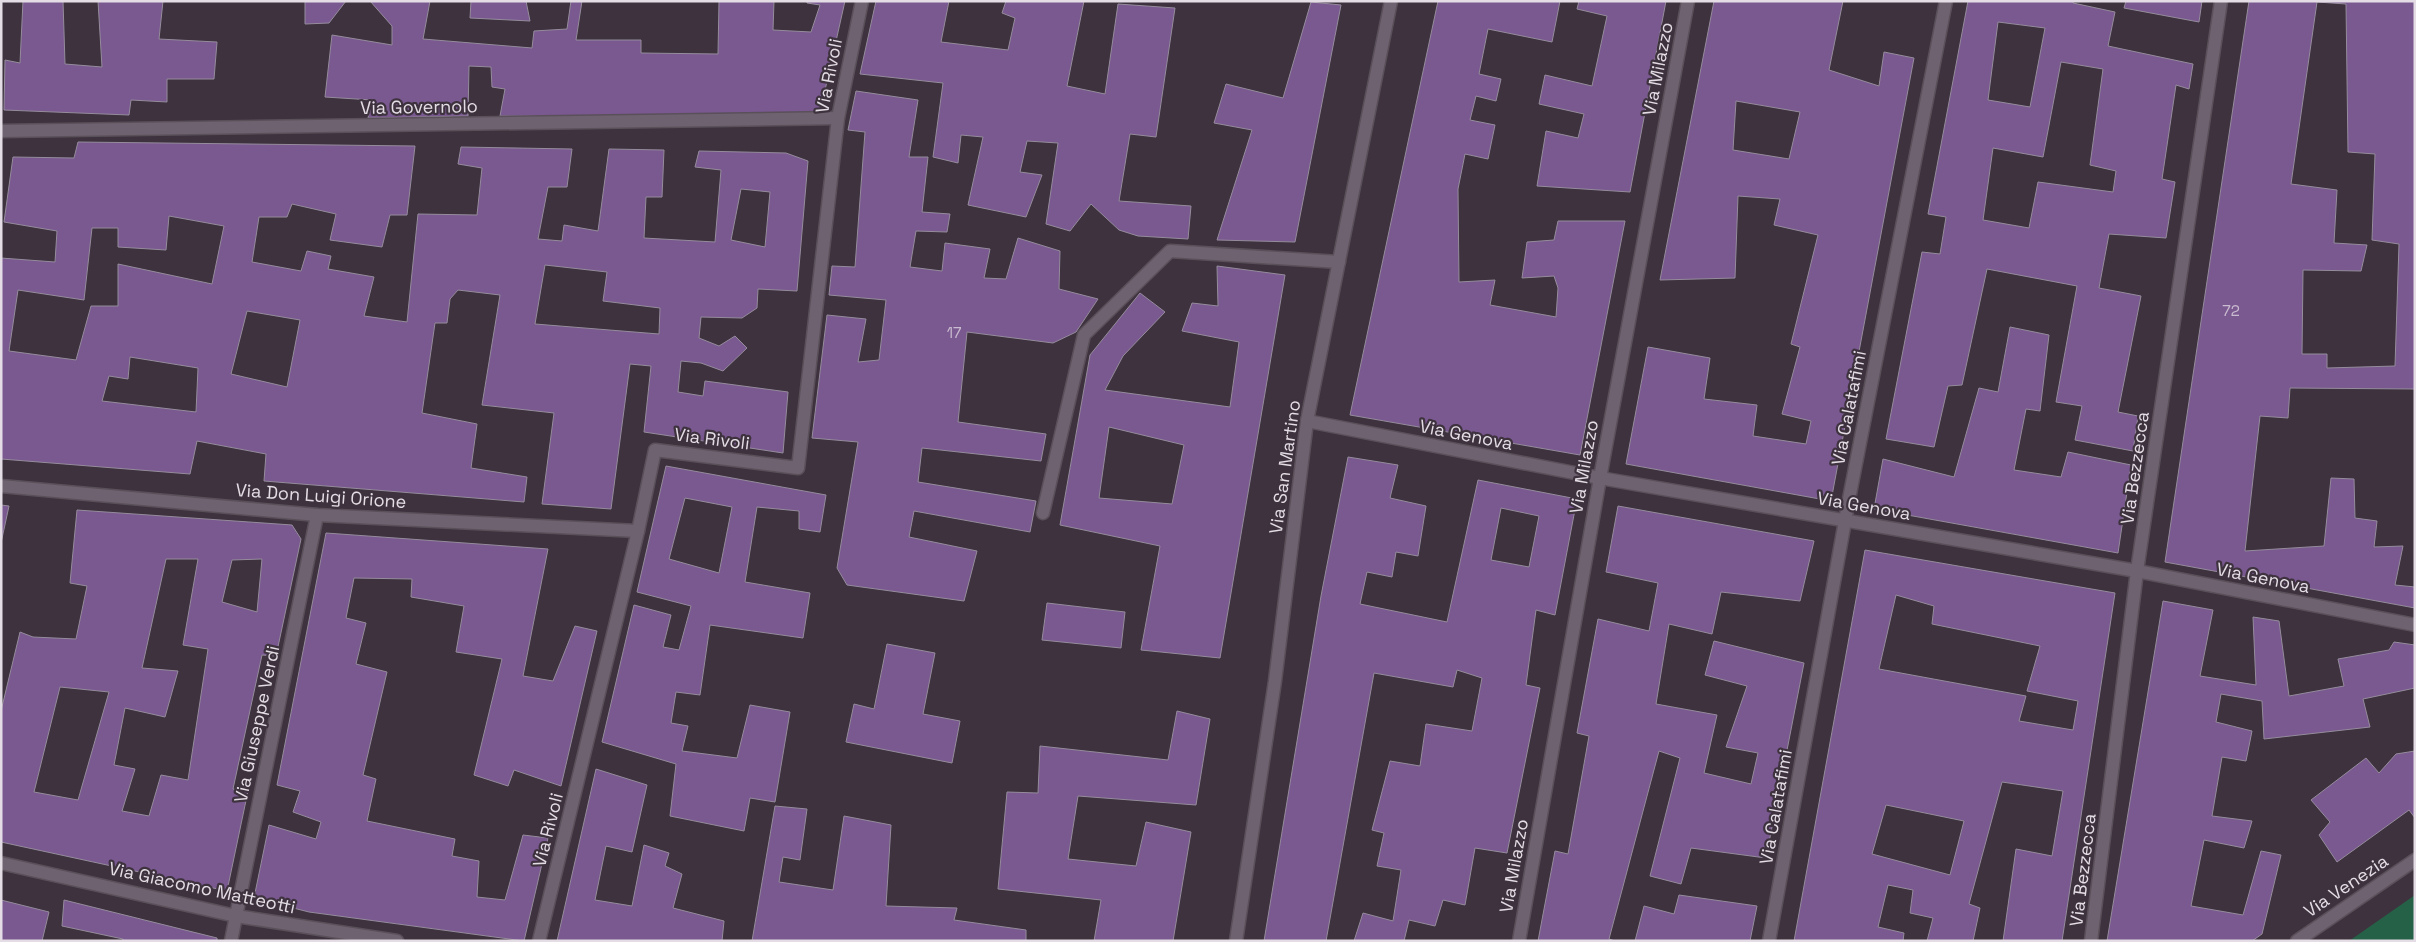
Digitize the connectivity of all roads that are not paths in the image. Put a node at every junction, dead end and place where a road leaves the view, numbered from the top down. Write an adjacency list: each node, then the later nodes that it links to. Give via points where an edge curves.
1 (862, 1): 6 (street, Via Rivoli)
2 (1391, 1): 8 (street, Via San Martino)
3 (1688, 1): 10 (street, Via Milazzo)
4 (1946, 1): 14 (street, Via Calatafimi)
5 (2221, 1): 16 (street, Via Bezzecca)
6 (838, 118): 7 (street, Via Governolo); 15 (street, Via Rivoli, via 798,468 655,450)
7 (1, 131)
8 (1339, 262): 9 (street, Via San Martino); 12 (street, via 1170,251 1084,335)
9 (1307, 421): 10 (street, Via Genova); 24 (street, Via San Martino, via 1275,681)
10 (1600, 478): 14 (street, Via Genova); 25 (street, Via Milazzo)
11 (1, 486): 13 (street, Via Don Luigi Orione)
12 (1043, 513)
13 (318, 515): 15 (street, Via Don Luigi Orione); 20 (street, Via Giuseppe Verdi)
14 (1845, 520): 16 (street, Via Genova); 26 (street, Via Calatafimi)
15 (638, 531): 23 (street, Via Rivoli)
16 (2137, 571): 17 (street, Via Genova); 27 (street, Via Bezzecca)
17 (2415, 625)
18 (2415, 860): 28 (street, Via Venezia)
19 (1, 863): 20 (street, Via Giacomo Matteotti)
20 (236, 916): 21 (street, Via Giuseppe Verdi); 22 (street, Via Giacomo Matteotti)
21 (231, 941)
22 (398, 941)
23 (539, 941)
24 (1236, 941)
25 (1519, 941)
26 (1770, 941)
27 (2091, 941)
28 (2297, 941)

